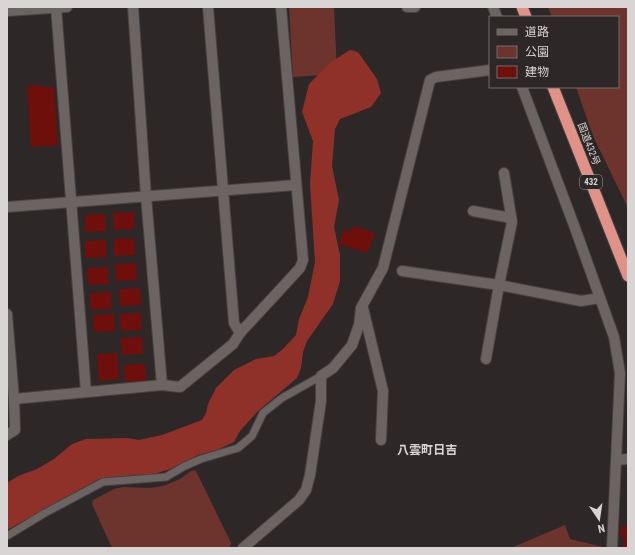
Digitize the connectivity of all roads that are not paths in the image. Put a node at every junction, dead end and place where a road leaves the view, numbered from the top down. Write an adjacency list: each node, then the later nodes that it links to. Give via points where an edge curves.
1 (56, 7): 2 (street); 8 (street); 16 (street)
2 (67, 7)
3 (133, 7): 15 (street)
4 (208, 7): 14 (street)
5 (281, 7): 13 (street)
6 (407, 7): 7 (street)
7 (415, 7)
8 (7, 11)
9 (489, 70): 24 (street, via 430,80 382,268)
10 (522, 88): 23 (street)
11 (554, 88): 21 (highway, 国道432号 / 432)
12 (504, 174): 19 (street)
13 (296, 185): 14 (street); 26 (street, via 303,260 300,268)
14 (222, 190): 15 (street); 26 (street, via 234,323)
15 (146, 196): 16 (street); 29 (street)
16 (71, 202): 17 (street); 30 (street)
17 (7, 207)
18 (473, 211): 19 (street)
19 (511, 218): 22 (street)
20 (402, 271): 22 (street)
21 (628, 276)
22 (499, 285): 23 (street, via 581,302); 27 (street)
23 (600, 298): 35 (street, via 614,337 620,374)
24 (362, 305): 28 (street, via 352,345 333,368); 33 (street, via 383,391)
25 (7, 314): 31 (street)
26 (240, 333): 29 (street, via 233,344 180,387)
27 (486, 359)
28 (321, 376): 36 (lane, via 282,398 263,413 252,436 238,448 201,458 166,477 103,482); 37 (street, via 320,401 306,490 299,500)
29 (162, 385): 30 (street)
30 (86, 392): 31 (street)
31 (14, 398): 32 (street, via 15,430)
32 (7, 435)
33 (381, 440)
34 (628, 459): 35 (street)
35 (617, 460): 38 (street)
36 (7, 536)
37 (243, 548)
38 (612, 548)

